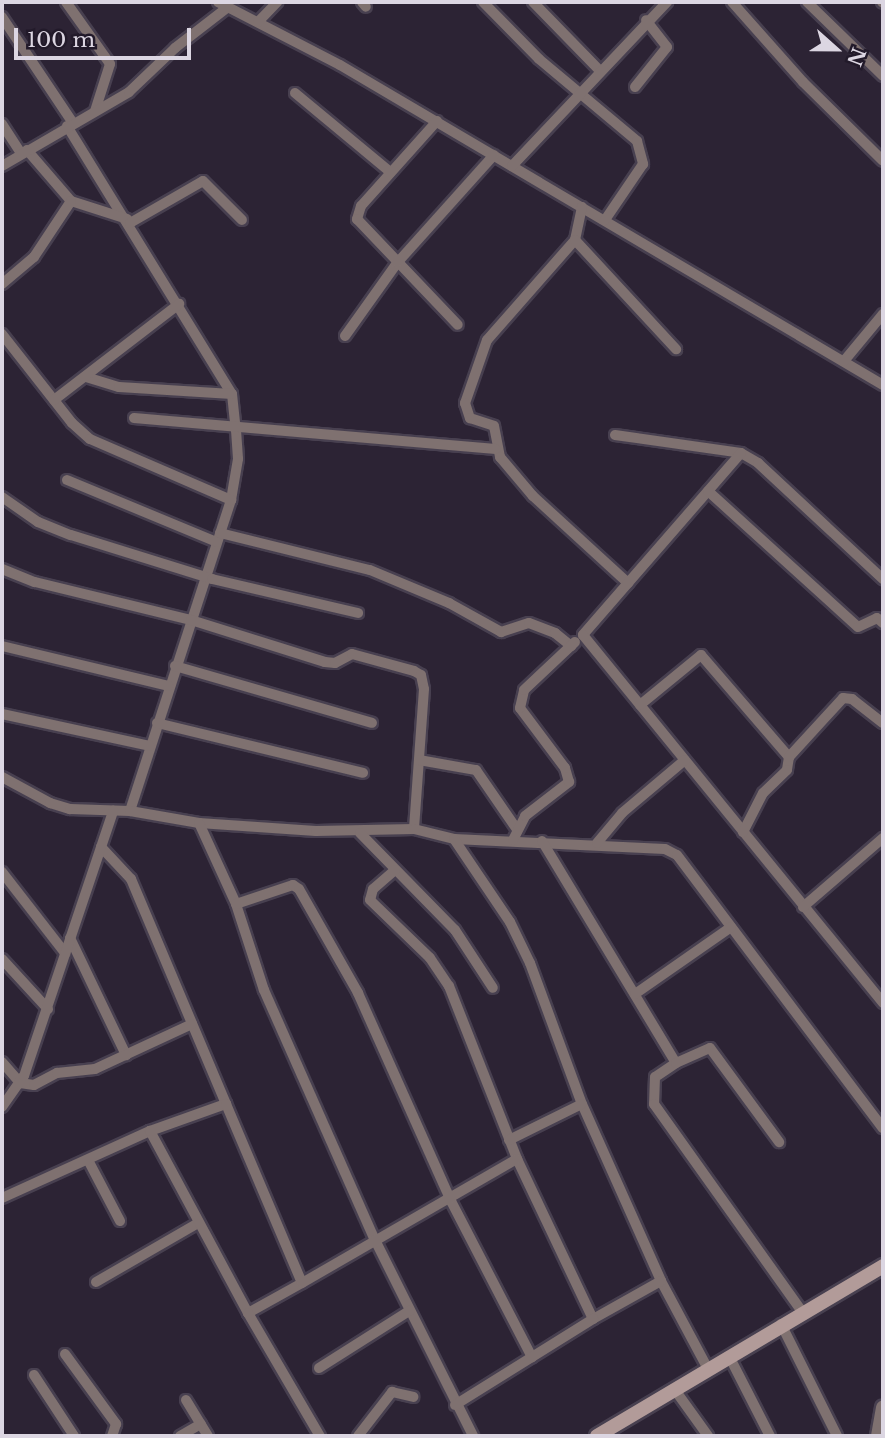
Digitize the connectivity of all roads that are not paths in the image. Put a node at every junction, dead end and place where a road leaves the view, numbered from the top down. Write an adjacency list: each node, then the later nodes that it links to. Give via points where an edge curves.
1 (66, 2): 17 (street, via 110,64)
2 (277, 2): 11 (street)
3 (483, 2): 16 (street)
4 (533, 2): 12 (street)
5 (667, 2): 10 (street)
6 (732, 2): 23 (street, via 803,82)
7 (807, 2): 13 (street)
8 (223, 5): 11 (street); 17 (street, via 129,92)
9 (2, 17): 20 (street)
10 (646, 20): 12 (street); 14 (street, via 667,47)
11 (258, 22): 18 (street)
12 (600, 71): 16 (street)
13 (883, 76)
14 (635, 87)
15 (295, 93): 26 (street)
16 (578, 93): 25 (street); 30 (street, via 637,141 644,154 643,164)
17 (95, 111): 20 (street)
18 (437, 121): 22 (street); 26 (street)
19 (2, 124): 21 (street)
20 (70, 125): 21 (street); 31 (street)
21 (24, 152): 24 (street); 27 (street)
22 (494, 155): 25 (street); 33 (street)
23 (883, 161)
24 (2, 166)
25 (512, 166): 28 (street)
26 (390, 172): 33 (street, via 356,213 362,228)
27 (71, 201): 31 (street); 34 (street, via 34,257)
28 (582, 207): 30 (street); 32 (street)
29 (242, 220): 31 (street, via 203,181)
30 (606, 220): 41 (street)
31 (129, 221): 35 (street)
32 (575, 240): 40 (street); 49 (street, via 498,323 482,349 467,412 470,418 494,426)
33 (397, 263): 37 (street); 39 (street)
34 (2, 284)
35 (179, 304): 42 (street); 44 (street)
36 (883, 314): 41 (street)
37 (458, 325)
38 (2, 334): 45 (street)
39 (345, 336)
40 (676, 349)
41 (844, 361): 43 (street)
42 (86, 377): 44 (street, via 118,387); 45 (street)
43 (883, 385)
44 (232, 394): 47 (street)
45 (54, 400): 54 (street, via 72,423 104,448)
46 (134, 418): 47 (street)
47 (236, 429): 49 (street); 54 (street, via 238,459)
48 (615, 435): 50 (street)
49 (496, 449): 59 (street, via 533,496)
50 (741, 453): 52 (street); 58 (street, via 758,463)
51 (67, 480): 55 (street)
52 (708, 491): 59 (street); 62 (street, via 858,627 877,618)
53 (2, 497): 57 (street, via 37,522)
54 (231, 500): 55 (street)
55 (219, 537): 57 (street); 65 (street, via 370,569 449,603 501,632 529,623 555,633)
56 (2, 569): 61 (street, via 34,582)
57 (205, 577): 60 (street); 61 (street)
58 (883, 579)
59 (628, 583): 63 (street)
60 (358, 613)
61 (191, 620): 66 (street); 75 (street, via 325,662 335,663 352,654 421,675)
62 (883, 623)
63 (583, 635): 65 (street); 68 (street)
64 (2, 646): 67 (street)
65 (571, 646): 82 (street, via 524,690 520,708 565,768 569,782)
66 (175, 666): 67 (street); 71 (street)
67 (168, 686): 70 (street)
68 (640, 705): 74 (street, via 701,655); 76 (street)
69 (2, 714): 73 (street)
70 (157, 723): 73 (street); 77 (street)
71 (372, 723)
72 (883, 723): 74 (street, via 852,699 843,698)
73 (150, 746): 80 (street)
74 (789, 757): 84 (street, via 787,770 763,793)
75 (419, 760): 82 (street, via 476,769); 83 (street)
76 (685, 760): 84 (street); 90 (street, via 622,813)
77 (363, 773)
78 (2, 777): 79 (street, via 50,803)
79 (113, 811): 80 (street); 91 (street)
80 (130, 811): 81 (street)
81 (199, 823): 85 (street); 94 (street)
82 (516, 828): 88 (street)
83 (414, 829): 85 (street); 87 (street)
84 (743, 832): 95 (street)
85 (360, 833): 92 (street)
86 (883, 838): 95 (street)
87 (454, 839): 88 (street); 110 (street, via 510,922 530,963)
88 (513, 840): 89 (street)
89 (542, 841): 90 (street); 101 (street)
90 (597, 843): 96 (street, via 655,847 677,855)
91 (101, 847): 97 (street); 104 (street, via 131,879)
92 (396, 870): 100 (street, via 455,930); 114 (street, via 373,890 370,900 430,958 449,986)
93 (2, 872): 98 (street)
94 (236, 904): 119 (street, via 293,886 299,889 375,1026); 122 (street, via 264,990)
95 (803, 908): 102 (street)
96 (731, 927): 101 (street); 112 (street)
97 (70, 938): 98 (street); 105 (street)
98 (65, 953): 103 (street)
99 (2, 960): 103 (street)
100 (493, 988)
101 (635, 994): 107 (street)
102 (883, 1003)
103 (48, 1009): 108 (street)
104 (192, 1024): 105 (street); 109 (street)
105 (126, 1055): 108 (street, via 95,1069 57,1073 34,1085)
106 (2, 1062): 108 (street)
107 (676, 1063): 115 (street, via 710,1048); 129 (street, via 655,1077 654,1104)
108 (20, 1083): 111 (street)
109 (226, 1104): 113 (street); 126 (street)
110 (582, 1104): 114 (street); 124 (street)
111 (2, 1107)
112 (883, 1128)
113 (150, 1131): 117 (street); 121 (street)
114 (509, 1140): 116 (street)
115 (779, 1142)
116 (517, 1159): 119 (street); 130 (street)
117 (88, 1160): 118 (street); 120 (street)
118 (2, 1198)
119 (451, 1201): 122 (street); 134 (street)
120 (120, 1221)
121 (198, 1223): 125 (street); 128 (street)
122 (375, 1240): 126 (street); 127 (street)
123 (883, 1266): 129 (main road)
124 (661, 1281): 130 (street); 136 (street)
125 (96, 1282)
126 (302, 1283): 128 (street)
127 (409, 1311): 135 (street); 141 (street)
128 (248, 1313): 148 (street)
129 (803, 1313): 131 (main road)
130 (593, 1319): 134 (street)
131 (782, 1324): 133 (main road); 154 (street)
132 (65, 1354): 145 (street, via 116,1424)
133 (729, 1356): 136 (main road); 153 (street)
134 (532, 1357): 141 (street)
135 (319, 1368)
136 (708, 1368): 138 (main road)
137 (33, 1375): 144 (street)
138 (675, 1390): 151 (main road); 152 (street)
139 (413, 1397): 149 (street, via 392,1392)
140 (186, 1400): 143 (street)
141 (454, 1405): 150 (street)
142 (883, 1407): 155 (street)
143 (201, 1424): 146 (street); 147 (street)
144 (74, 1436)
145 (112, 1436)
146 (180, 1436)
147 (208, 1436)
148 (320, 1436)
149 (358, 1436)
150 (473, 1436)
151 (597, 1436)
152 (708, 1436)
153 (770, 1436)
154 (836, 1436)
155 (878, 1436)

